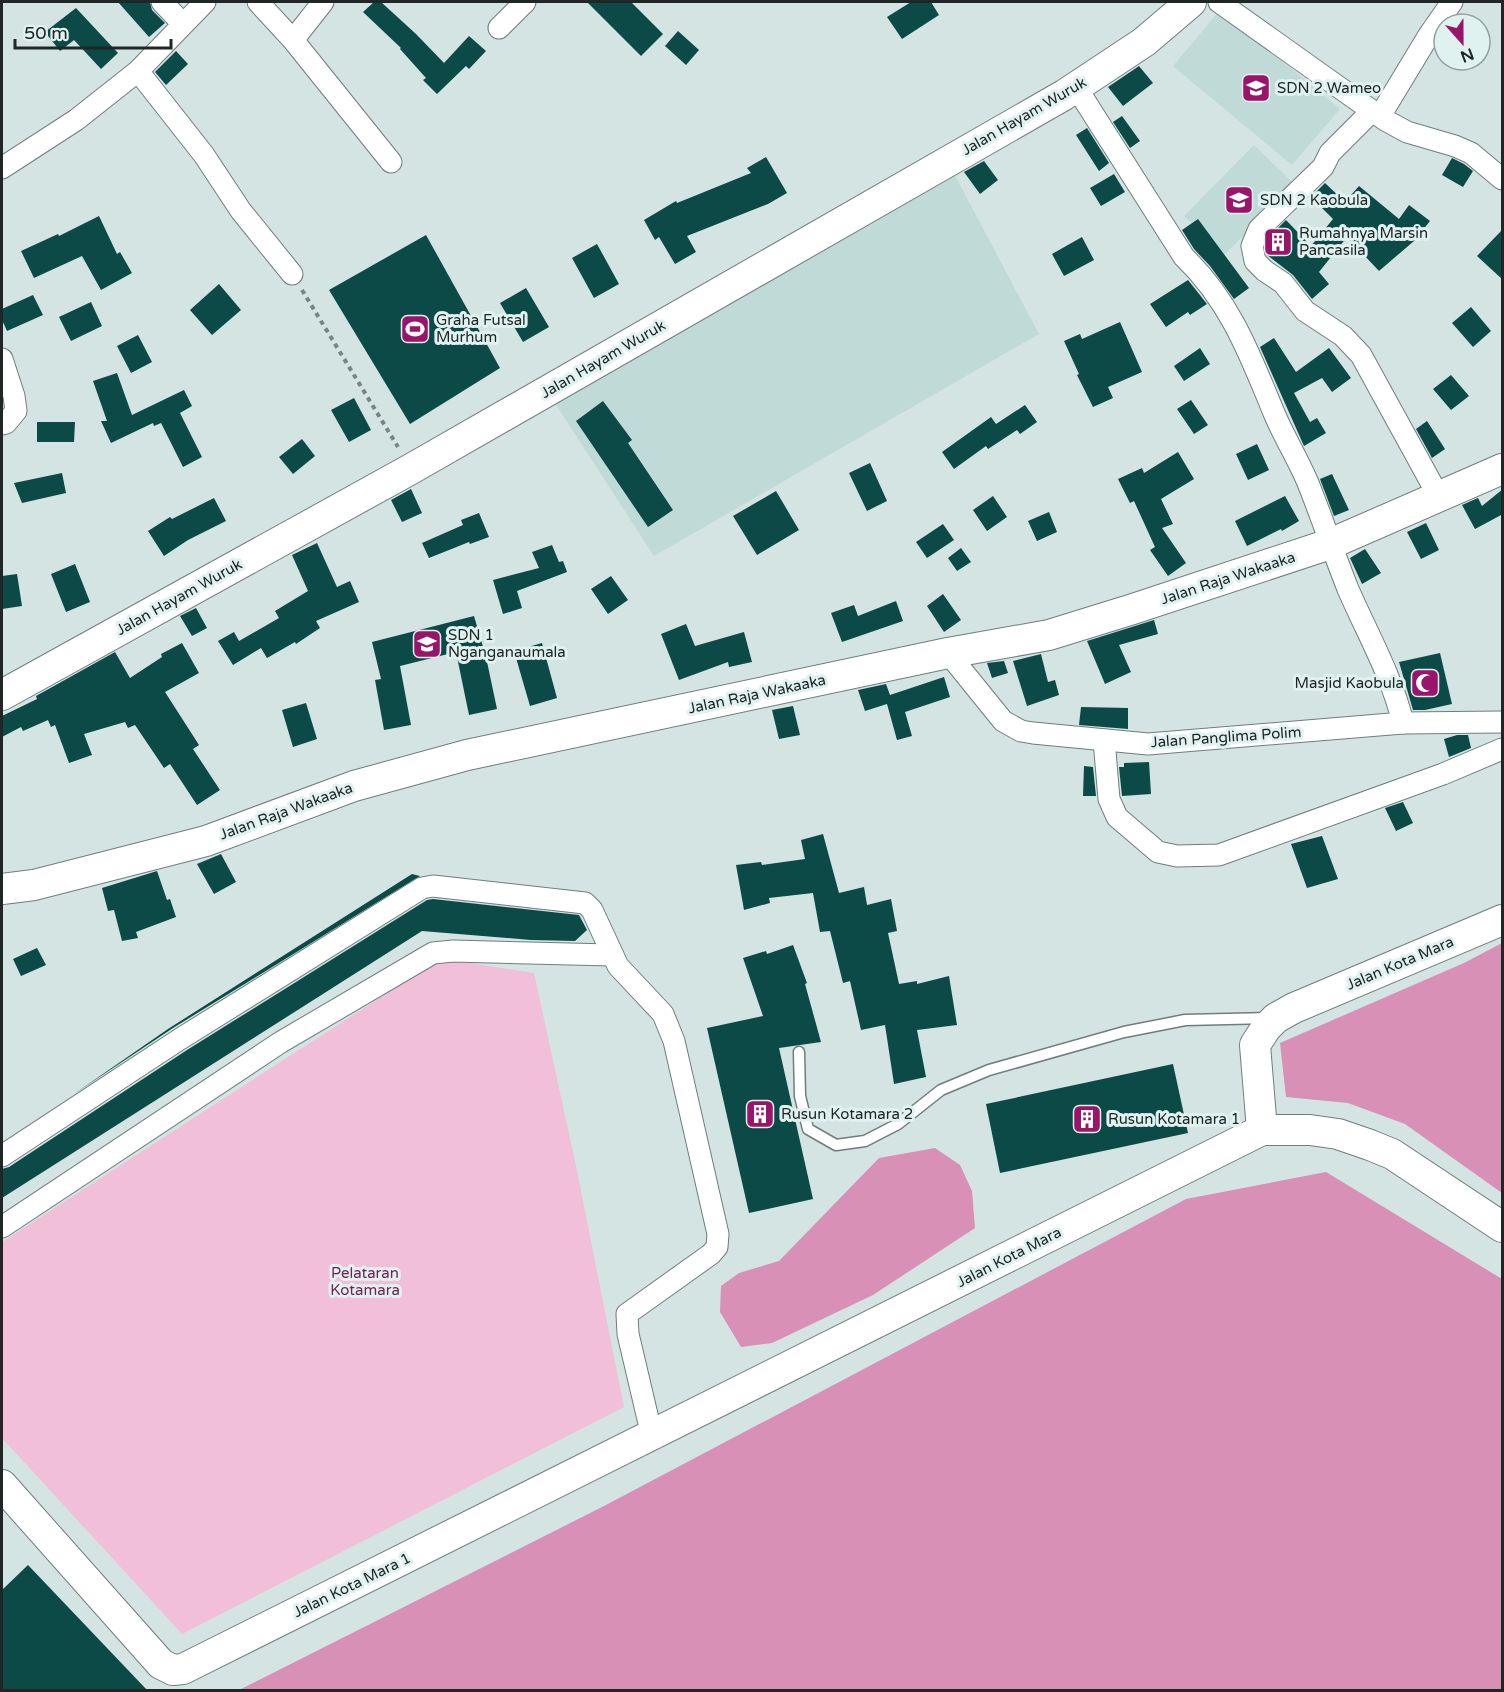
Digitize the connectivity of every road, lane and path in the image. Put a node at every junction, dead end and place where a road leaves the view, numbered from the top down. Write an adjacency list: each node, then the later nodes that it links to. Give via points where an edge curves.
1 (162, 2): 9 (street)
2 (205, 2): 9 (street)
3 (258, 2): 11 (street)
4 (323, 2): 11 (street)
5 (525, 2): 10 (street)
6 (1191, 2): 13 (street, Jalan Hayam Wuruk, via 1144,42)
7 (1219, 2): 14 (street)
8 (1452, 2): 14 (street)
9 (183, 24): 12 (street)
10 (499, 28)
11 (293, 40): 15 (street)
12 (138, 71): 16 (street, via 76,120); 18 (street)
13 (1076, 87): 21 (street, Jalan Hayam Wuruk); 24 (street, via 1184,257 1204,275 1244,339 1307,481)
14 (1376, 113): 17 (street, via 1407,132 1471,153); 23 (street, via 1330,153 1323,167 1259,229 1252,246 1255,261 1283,283 1305,311 1342,336 1361,355)
15 (391, 162)
16 (2, 168)
17 (1503, 179)
18 (292, 274): 21 (path)
19 (2, 359): 20 (street, via 16,411)
20 (2, 424)
21 (411, 469): 26 (street, Jalan Hayam Wuruk)
22 (1503, 469): 23 (street, Jalan Raja Wakaaka)
23 (1439, 497): 24 (street, Jalan Raja Wakaaka)
24 (1330, 544): 25 (street, Jalan Raja Wakaaka, via 1049,635); 27 (street, via 1381,659)
25 (948, 654): 29 (street, Jalan Panglima Polim, via 1003,720 1021,731); 31 (street, Jalan Raja Wakaaka, via 467,755 354,786 206,841 34,885)
26 (2, 695)
27 (1403, 723): 28 (street, Jalan Panglima Polim); 29 (street, Jalan Panglima Polim, via 1149,744)
28 (1503, 723)
29 (1104, 740): 30 (street, via 1109,799 1117,818 1158,852 1177,856 1219,855)
30 (1503, 749)
31 (2, 889)
32 (1503, 920): 34 (street, Jalan Kota Mara)
33 (612, 955): 37 (street, via 585,903 422,888); 38 (street, via 433,953 281,1042); 41 (street, via 663,1014 674,1041 718,1234 717,1247 711,1254 627,1314 628,1334)
34 (1276, 1018): 35 (lane, via 1185,1020 1124,1032 989,1070 941,1090 897,1124 865,1141 836,1145 808,1129 800,1096); 36 (street, Jalan Kota Mara, via 1255,1045)
35 (799, 1052)
36 (1262, 1130): 39 (street, Jalan Kota Mara, via 1310,1130 1370,1145 1392,1154); 40 (street, Jalan Kota Mara)
37 (2, 1156)
38 (2, 1227)
39 (1503, 1227)
40 (756, 1384): 41 (street, Jalan Kota Mara 1)
41 (652, 1436): 42 (street, Jalan Kota Mara 1, via 194,1664 173,1670 161,1664 126,1627)
42 (2, 1485)

